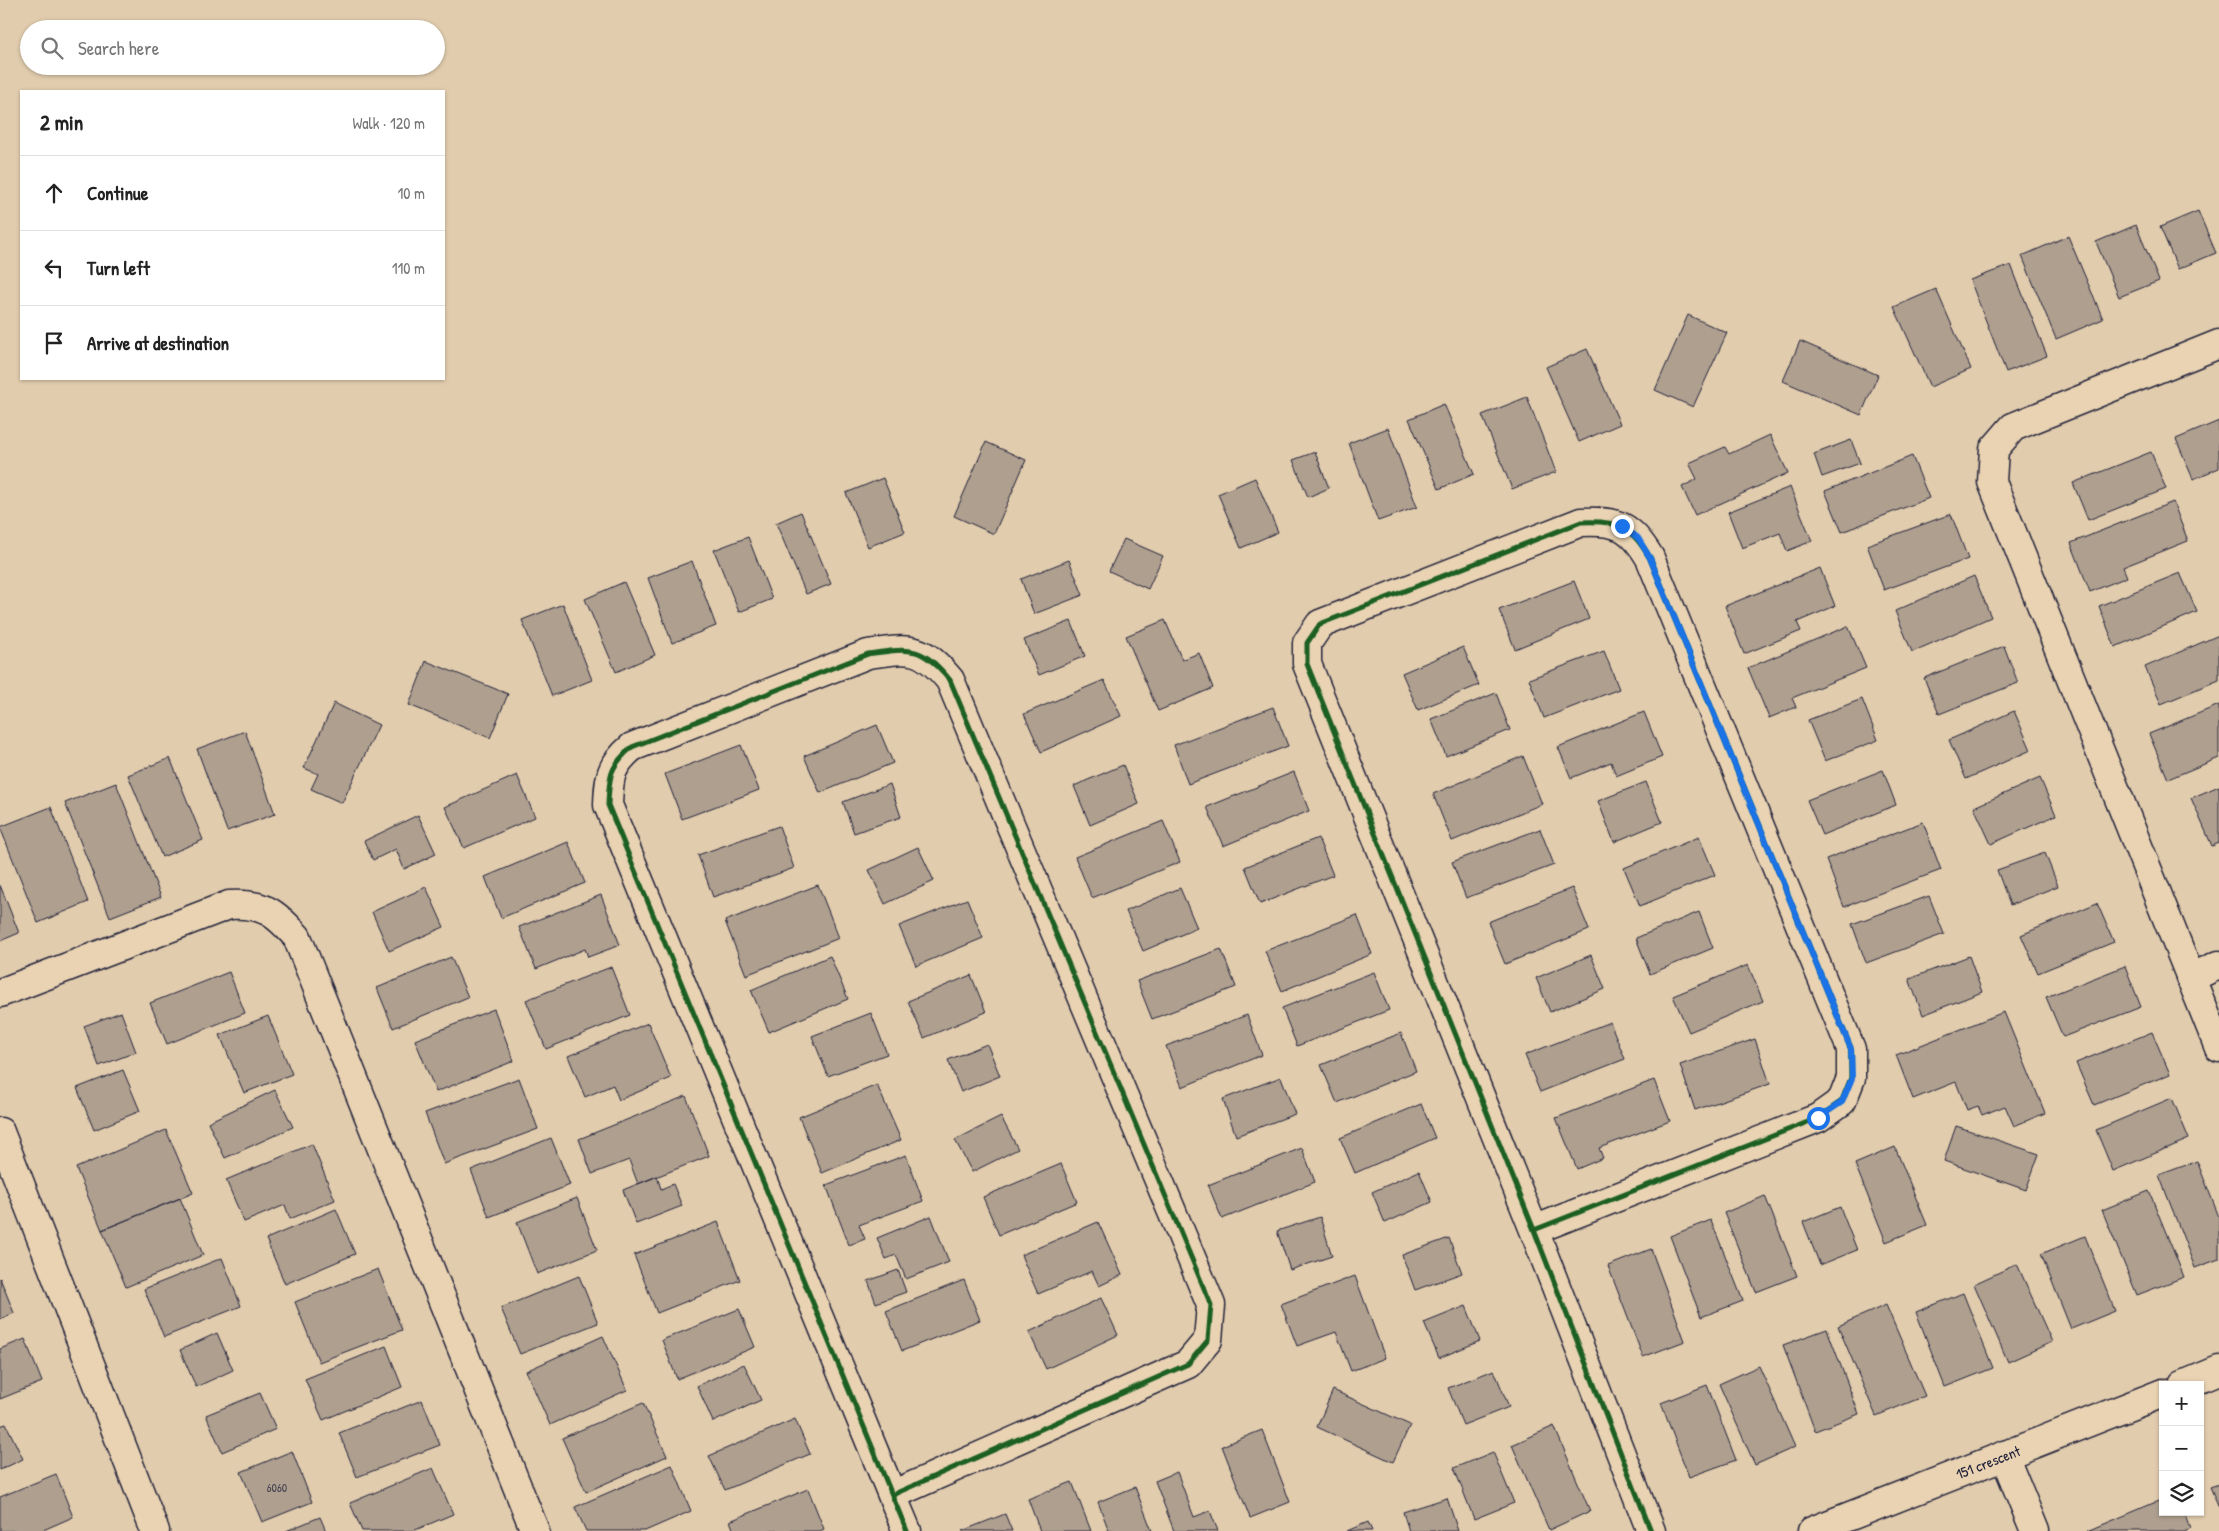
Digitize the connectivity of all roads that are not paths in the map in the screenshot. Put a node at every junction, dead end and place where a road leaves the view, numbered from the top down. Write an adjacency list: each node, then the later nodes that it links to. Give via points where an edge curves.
1 (2219, 344): 3 (street, via 2012,427 1994,449 1992,482)
2 (2219, 965): 3 (street)
3 (2190, 978): 5 (street)
4 (0, 993): 14 (street, via 229,904 263,907 280,918 297,937)
5 (2219, 1048)
6 (0, 1132): 13 (street)
7 (1534, 1230): 7 (street, via 1307,664 1307,643 1320,624 1581,522 1604,521 1622,526 1638,538 1650,558 1851,1049 1852,1078 1842,1102 1818,1118); 16 (street)
8 (2219, 1370): 9 (street)
9 (2193, 1381)
10 (2159, 1395): 11 (street, 151 crescent)
11 (2004, 1455): 17 (street, 151 crescent); 18 (street)
12 (892, 1495): 12 (street, via 608,805 608,777 618,759 632,747 868,654 905,649 933,660 950,680 1211,1305 1208,1340 1188,1364); 15 (street)
13 (155, 1531)
14 (535, 1531)
15 (907, 1531)
16 (1650, 1531)
17 (1812, 1531)
18 (2035, 1531)

